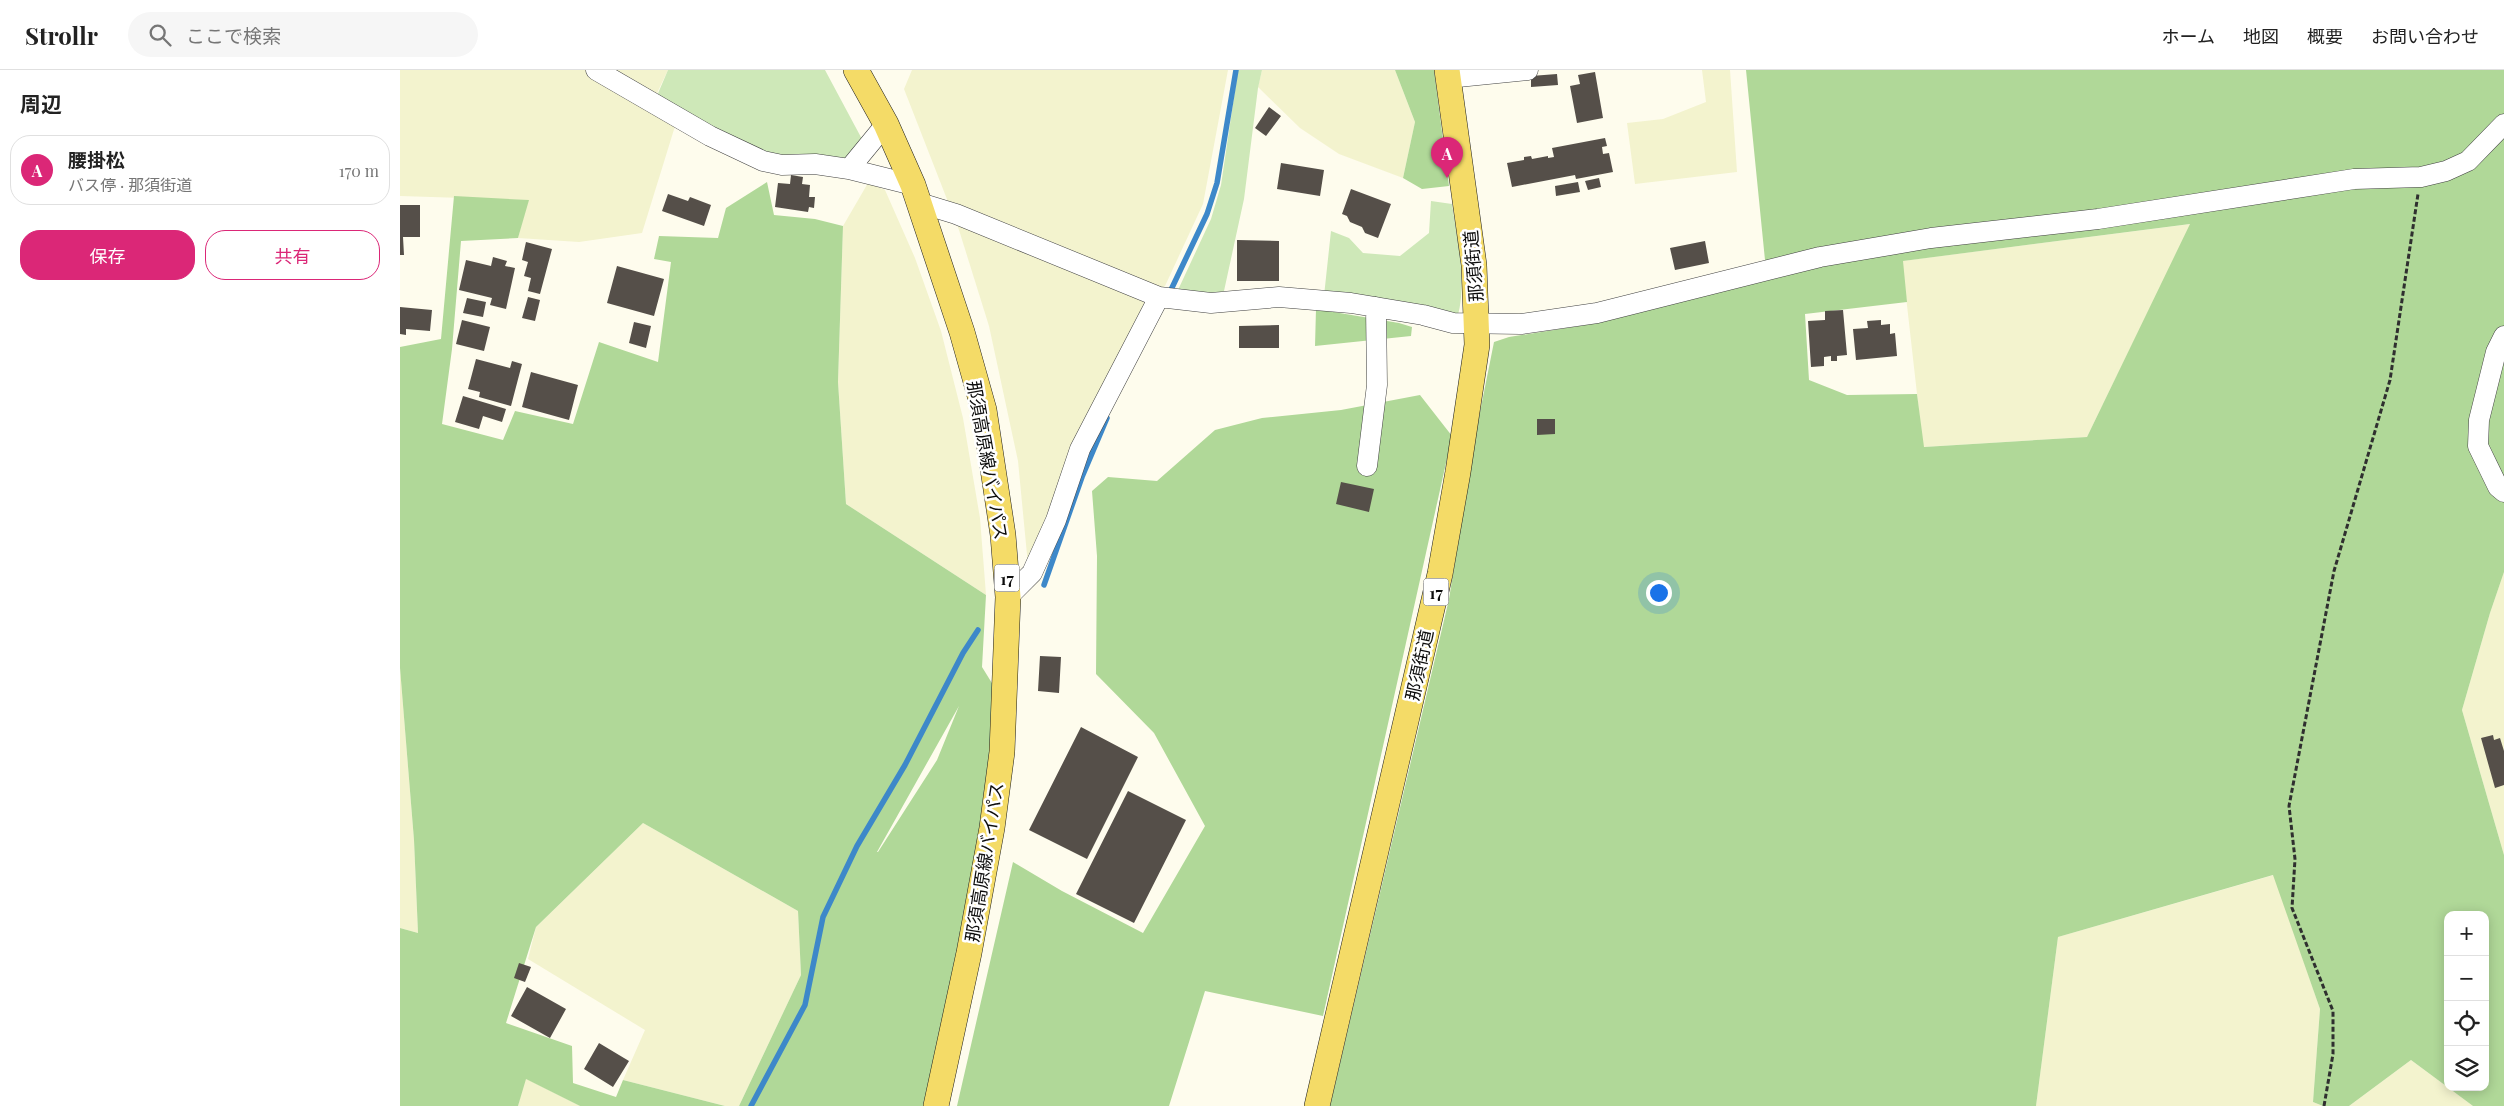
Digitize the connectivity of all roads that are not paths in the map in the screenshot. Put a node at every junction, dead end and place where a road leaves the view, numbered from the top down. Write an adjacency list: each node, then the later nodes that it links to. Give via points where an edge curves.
1 (596, 70): 7 (street, via 710,136 755,158 782,165 815,164)
2 (856, 70): 5 (main road, 那須高原線バイパス / 17)
3 (1528, 70): 4 (street)
4 (1448, 74): 11 (main road, 那須街道 / 17, via 1472,246)
5 (886, 124): 7 (street); 8 (main road, 那須高原線バイパス / 17)
6 (2504, 124): 11 (street, via 2468,161 2422,177 2354,179 2098,219 1931,238 1820,257 1597,313 1521,324)
7 (849, 169): 8 (street)
8 (917, 194): 9 (street, via 956,214); 15 (main road, 那須高原線バイパス / 17, via 984,410 1003,535)
9 (1159, 297): 10 (street, via 1211,303 1279,297); 15 (street, via 1080,449 1056,520 1032,574)
10 (1376, 307): 11 (street); 13 (street, via 1377,385)
11 (1478, 324): 17 (main road, 那須街道 / 17, via 1440,574)
12 (2504, 336): 14 (street, via 2496,352 2478,420 2478,446 2498,487)
13 (1367, 466)
14 (2504, 492)
15 (1008, 597): 16 (main road, 那須高原線バイパス / 17, via 1002,752 992,828)
16 (936, 1106)
17 (1317, 1106)

